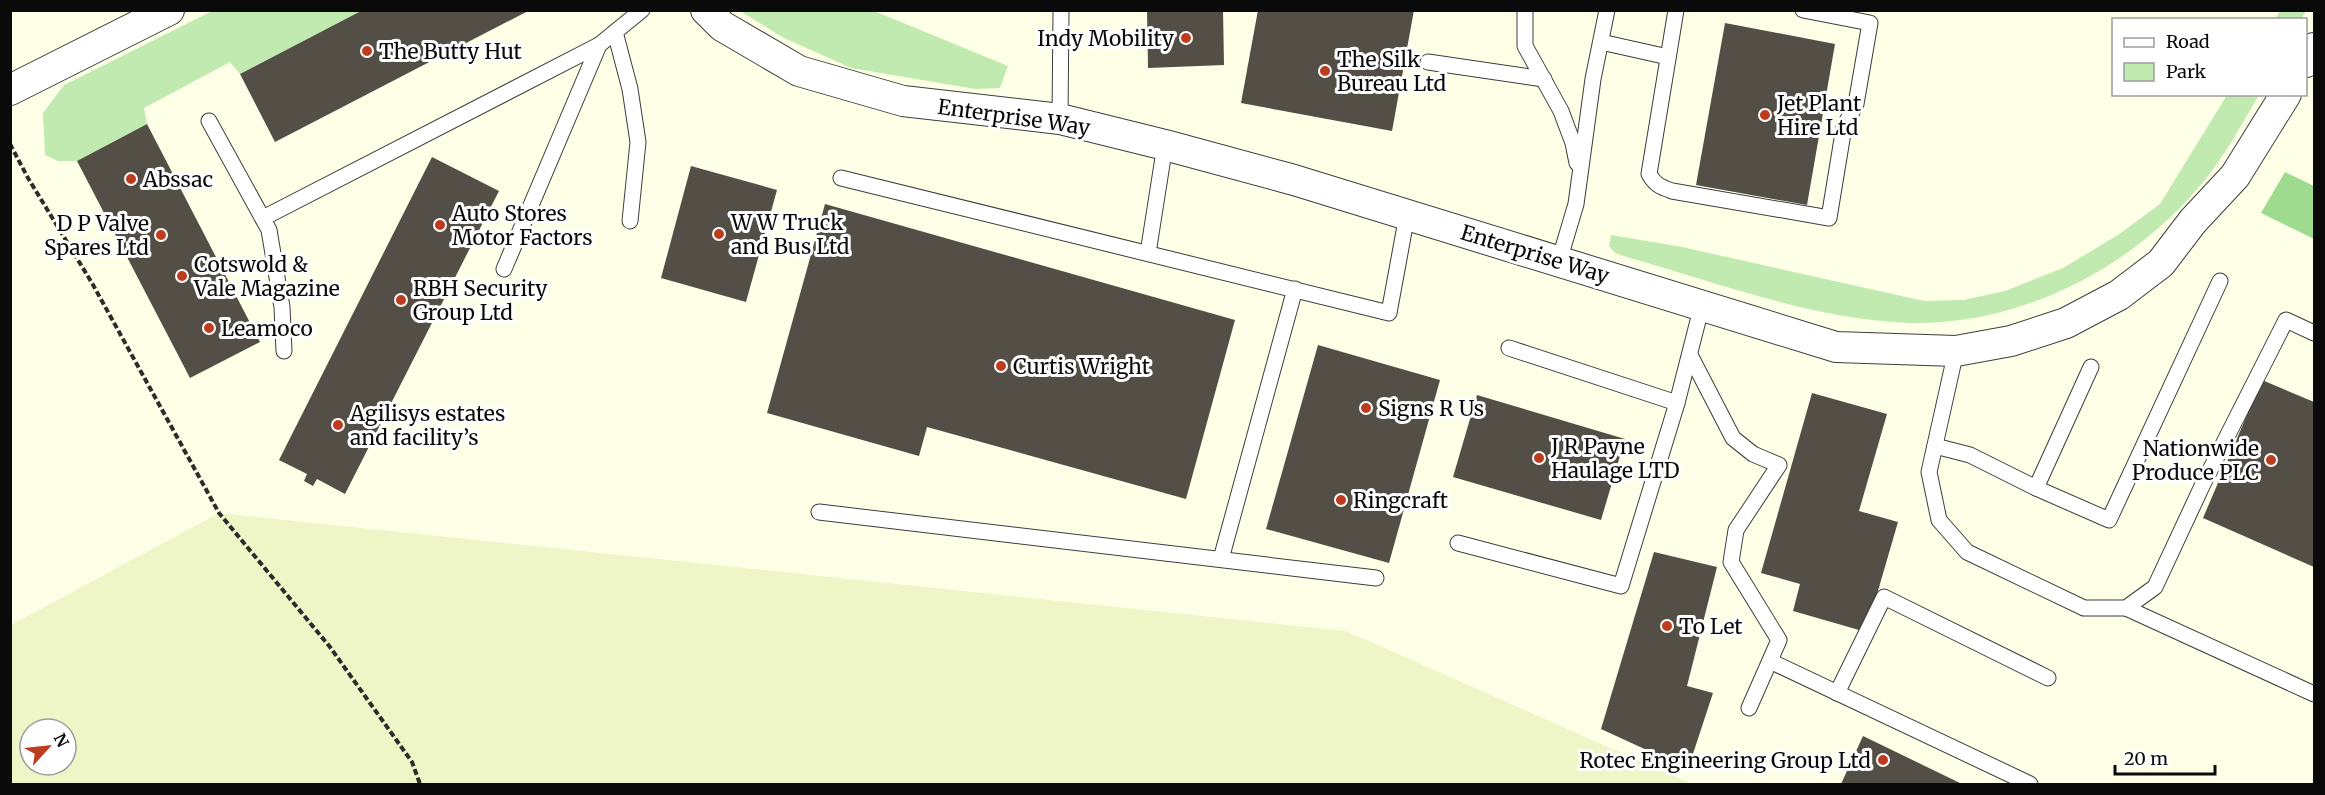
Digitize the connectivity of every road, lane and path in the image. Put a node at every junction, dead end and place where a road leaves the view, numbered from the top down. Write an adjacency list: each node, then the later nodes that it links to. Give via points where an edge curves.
1 (169, 10): 15 (street)
2 (642, 10): 9 (lane)
3 (706, 10): 17 (street, Enterprise Way, via 722,26 799,71 903,101)
4 (1061, 10): 17 (lane)
5 (1525, 10): 14 (lane, via 1525,46)
6 (1607, 10): 10 (lane)
7 (1676, 10): 12 (lane)
8 (1803, 10): 12 (lane, via 1870,23 1856,104 1844,127 1829,218 1658,187 1649,174)
9 (615, 32): 11 (lane); 25 (lane, via 638,142)
10 (1601, 42): 12 (lane); 22 (lane)
11 (599, 45): 24 (lane); 28 (lane)
12 (1668, 57)
13 (1428, 62): 14 (lane)
14 (1544, 79): 22 (lane, via 1573,142)
15 (10, 90)
16 (2285, 96): 35 (street, Enterprise Way, via 2235,176 2161,263 2119,295 2066,323 2011,341)
17 (1060, 119): 20 (street, Enterprise Way)
18 (209, 121): 24 (lane)
19 (10, 144): 51 (path, via 219,513 330,647 412,762)
20 (1165, 145): 23 (street, Enterprise Way); 26 (lane)
21 (841, 178): 26 (lane)
22 (1579, 178): 27 (lane, via 1576,204)
23 (1407, 215): 27 (street, Enterprise Way); 30 (lane, via 1389,313)
24 (263, 218): 34 (lane, via 269,230 282,307)
25 (630, 221)
26 (1148, 253): 30 (lane)
27 (1559, 261): 31 (street, Enterprise Way)
28 (504, 269)
29 (2220, 281): 40 (lane, via 2109,520)
30 (1295, 289): 43 (lane)
31 (1702, 305): 35 (street, Enterprise Way, via 1836,347); 36 (lane)
32 (2314, 333): 45 (lane, via 2286,320 2155,587)
33 (1509, 348): 38 (lane)
34 (284, 351)
35 (1956, 351): 39 (lane)
36 (1689, 355): 38 (lane); 46 (lane, via 1733,438 1752,454 1779,465 1736,530 1731,562 1779,640)
37 (2091, 367): 40 (lane)
38 (1677, 403): 42 (lane, via 1621,586)
39 (1935, 446): 40 (lane, via 1970,455); 45 (lane, via 1929,472 1939,520 1967,552 2084,608)
40 (2036, 488)
41 (819, 512): 43 (lane)
42 (1458, 543)
43 (1221, 560): 44 (lane)
44 (1376, 578)
45 (2126, 608): 49 (lane)
46 (1770, 661): 48 (lane); 50 (lane)
47 (2048, 678): 48 (lane, via 1884,597)
48 (1837, 693): 52 (lane)
49 (2314, 694)
50 (1749, 708)
51 (420, 784)
52 (2030, 784)

